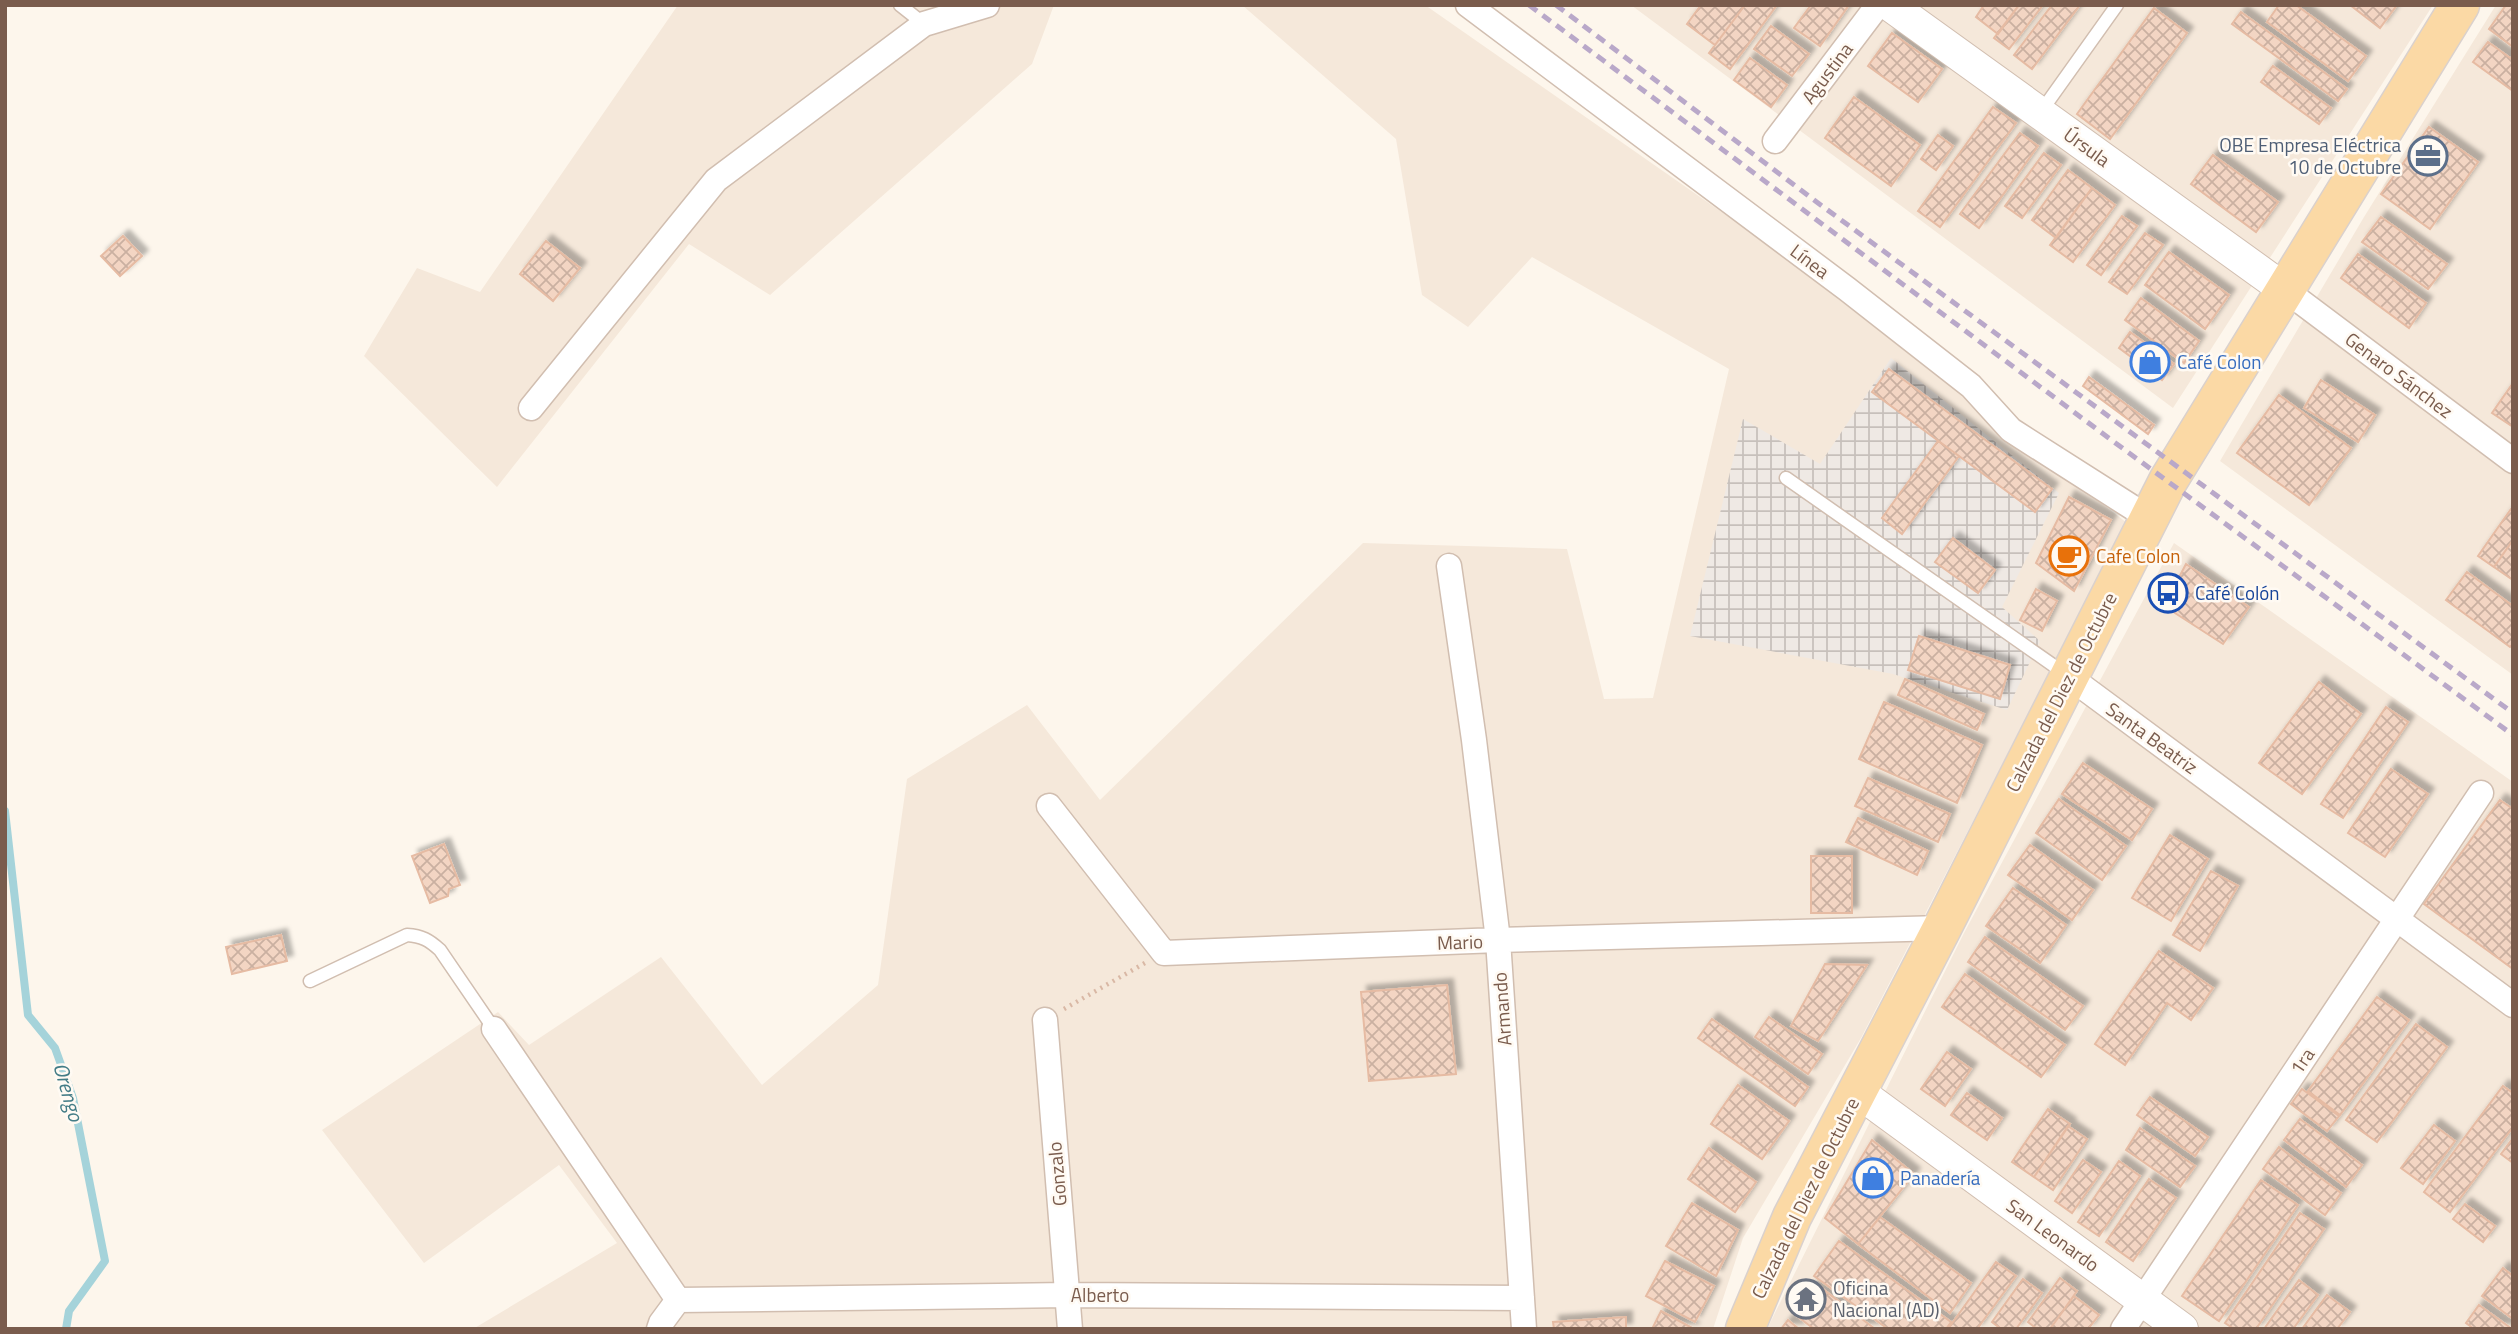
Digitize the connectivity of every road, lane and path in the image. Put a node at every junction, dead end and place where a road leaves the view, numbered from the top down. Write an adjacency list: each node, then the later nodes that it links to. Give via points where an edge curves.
1 (900, 5): 8 (lane)
2 (987, 5): 8 (street)
3 (1468, 5): 15 (street, Línea, via 1971,386 2011,430)
4 (1878, 5): 10 (street, Agustina)
5 (1890, 5): 9 (street, Úrsula)
6 (2117, 5): 9 (lane)
7 (2460, 5): 11 (main road, Calzada del Diez de Octubre)
8 (923, 24): 12 (street, via 716,180)
9 (2040, 113): 11 (street, Úrsula)
10 (1775, 141)
11 (2284, 289): 13 (street, Genaro Sánchez); 15 (main road, Calzada del Diez de Octubre)
12 (531, 408)
13 (2513, 461)
14 (1786, 478): 17 (lane, Santa Beatriz)
15 (2149, 518): 17 (main road, Calzada del Diez de Octubre)
16 (1449, 566): 22 (street, Armando)
17 (2068, 676): 20 (street, Santa Beatriz); 21 (main road, Calzada del Diez de Octubre)
18 (2481, 793): 20 (street, 1ra)
19 (1049, 806): 23 (street)
20 (2397, 919): 25 (street, Santa Beatriz); 31 (street, 1ra)
21 (1942, 928): 22 (street, Mario); 28 (main road, Calzada del Diez de Octubre)
22 (1498, 940): 23 (street, Mario); 30 (street, Armando)
23 (1164, 953): 26 (path)
24 (310, 981): 27 (lane, via 407,935 421,936 440,950)
25 (2513, 1005)
26 (1045, 1020): 29 (street, Gonzalo)
27 (494, 1030): 32 (street)
28 (1857, 1091): 31 (street, San Leonardo); 36 (main road, Calzada del Diez de Octubre, via 1792,1217)
29 (1067, 1295): 30 (street, Alberto); 32 (street, Alberto); 34 (street, Gonzalo)
30 (1522, 1298): 35 (street, Armando)
31 (2142, 1299): 37 (street, 1ra); 38 (street, San Leonardo)
32 (678, 1300): 33 (street)
33 (659, 1329)
34 (1070, 1329)
35 (1524, 1329)
36 (1745, 1329)
37 (2123, 1329)
38 (2182, 1329)

